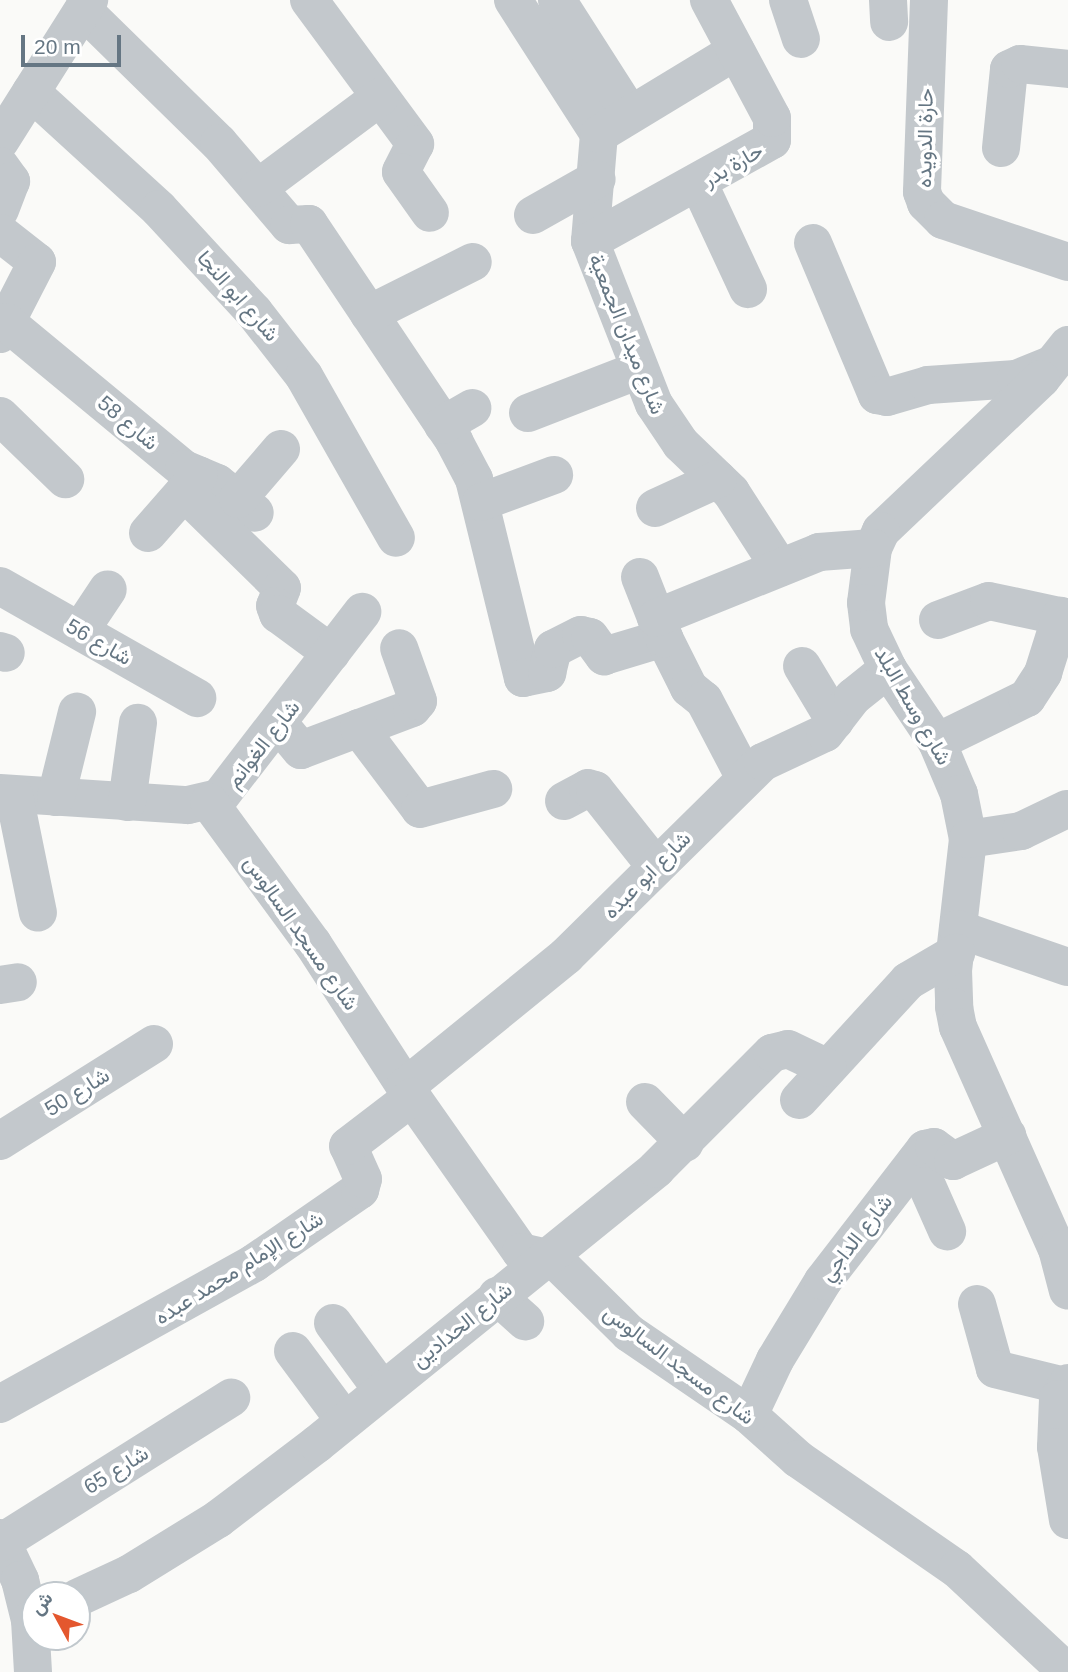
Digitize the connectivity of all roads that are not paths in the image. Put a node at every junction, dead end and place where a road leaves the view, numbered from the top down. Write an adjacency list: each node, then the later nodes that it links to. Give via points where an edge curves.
1 (513, 0): 13 (street)
2 (557, 0): 13 (street)
3 (709, 0): 9 (street, حارة بدر)
4 (789, 0): 8 (street)
5 (931, 0): 27 (street, حارة الدويده, via 922,192 926,204 943,220)
6 (318, 3): 12 (street)
7 (86, 5): 11 (street); 19 (street)
8 (801, 39)
9 (736, 51): 13 (street); 18 (street, حارة بدر, via 772,118 775,134 766,148)
10 (1068, 69): 15 (street, via 1020,64 1009,69)
11 (31, 92): 14 (street); 43 (street, شارع ابو النجا, via 171,221 254,312 315,368)
12 (380, 97): 19 (street); 21 (street, via 415,144 401,172)
13 (615, 124): 17 (street, شارع ميدان الجمعية)
14 (0, 141)
15 (1001, 148)
16 (0, 166): 20 (street, via 11,181)
17 (597, 179): 22 (street); 24 (street, شارع ميدان الجمعية)
18 (699, 184): 24 (street, حارة بدر); 28 (street)
19 (258, 188): 29 (street, via 290,226 309,225)
20 (0, 210)
21 (430, 213)
22 (533, 215)
23 (0, 233): 30 (street, via 37,262)
24 (590, 241): 32 (street, شارع ميدان الجمعية)
25 (813, 243): 31 (street, via 877,395 887,397 928,385 1016,379)
26 (473, 262): 29 (street)
27 (1068, 262)
28 (748, 289)
29 (369, 314): 40 (street, via 458,416 465,459)
30 (3, 328): 39 (street, شارع 58, via 184,469)
31 (1064, 354): 44 (street, شارع وسط البلد, via 893,516)
32 (639, 370): 33 (street); 38 (street, شارع ميدان الجمعية, via 666,425)
33 (528, 413)
34 (0, 416): 37 (street)
35 (281, 449): 39 (street, شارع 58, via 247,506)
36 (555, 475): 40 (street)
37 (65, 479)
38 (718, 479): 41 (street); 45 (street, شارع ميدان الجمعية)
39 (191, 483): 42 (street); 55 (street, via 282,588 275,606 278,614)
40 (481, 502): 52 (street, via 523,678 547,673 553,649 581,635 590,637 604,656)
41 (655, 508)
42 (148, 533)
43 (396, 538)
44 (873, 548): 45 (street, via 829,550); 57 (street, شارع وسط البلد, via 866,603 869,629)
45 (780, 568): 52 (street)
46 (640, 577): 52 (street)
47 (0, 586): 53 (street, شارع 56)
48 (108, 589): 53 (street)
49 (362, 612): 55 (street, شارع الغوانم)
50 (1064, 617): 51 (street, via 989,601); 58 (street)
51 (938, 620)
52 (660, 628): 66 (street, via 689,688 704,700)
53 (80, 631): 59 (street, شارع 56)
54 (399, 648): 64 (street, via 418,701)
55 (331, 653): 63 (street, شارع الغوانم)
56 (803, 666): 61 (street)
57 (888, 669): 61 (street, شارع ابو عبده, via 853,697); 65 (street, شارع وسط البلد)
58 (1055, 683): 65 (street)
59 (197, 698)
60 (77, 712): 69 (street)
61 (835, 721): 66 (street, شارع ابو عبده, via 813,742 775,754)
62 (138, 723): 71 (street)
63 (279, 724): 64 (street, via 301,750); 72 (street, شارع الغوانم, via 227,791)
64 (359, 728): 67 (street, via 420,809)
65 (937, 742): 74 (street, شارع وسط البلد, via 959,794)
66 (745, 778): 75 (street, شارع ابو عبده)
67 (493, 789)
68 (7, 794): 69 (street, شارع الغوانم); 76 (street)
69 (55, 797): 71 (street, شارع الغوانم)
70 (564, 801): 75 (street, via 588,788 595,790)
71 (127, 802): 72 (street, شارع الغوانم)
72 (209, 802): 81 (street, شارع مسجد السالوس, via 313,944)
73 (1067, 809): 74 (street, via 1021,831)
74 (968, 839): 77 (street, شارع وسط البلد)
75 (656, 867): 81 (street, شارع ابو عبده, via 566,956)
76 (38, 913)
77 (957, 941): 78 (street); 80 (street, via 908,981); 84 (street, شارع وسط البلد, via 953,997 958,1027)
78 (1068, 967)
79 (154, 1044): 85 (street, شارع 50)
80 (828, 1068): 82 (street); 86 (street, شارع الحدادين, via 788,1049 777,1049)
81 (408, 1092): 89 (street, شارع مسجد السالوس, via 521,1252); 99 (street, شارع الإمام محمد عبده, via 348,1146 363,1179 360,1190 254,1263)
82 (799, 1100)
83 (645, 1102): 86 (street)
84 (1007, 1136): 87 (street, via 953,1161 929,1146); 90 (street, شارع وسط البلد, via 1057,1249)
85 (0, 1141)
86 (685, 1143): 89 (street, شارع الحدادين)
87 (916, 1161): 88 (street); 100 (street, شارع الداجي, via 823,1280 775,1360)
88 (947, 1231)
89 (548, 1255): 91 (street, شارع الحدادين); 100 (street, شارع مسجد السالوس, via 629,1333)
90 (1068, 1290)
91 (497, 1296): 93 (street); 97 (street, شارع الحدادين)
92 (978, 1304): 96 (street, via 996,1369)
93 (525, 1321)
94 (333, 1323): 97 (street)
95 (293, 1351): 101 (street)
96 (1066, 1385): 102 (street, via 1057,1406 1056,1447)
97 (382, 1390): 101 (street, شارع الحدادين)
98 (230, 1398): 103 (street, شارع 65)
99 (0, 1404)
100 (749, 1415): 108 (street, شارع مسجد السالوس, via 798,1460 957,1569)
101 (345, 1421): 105 (street, شارع الحدادين, via 218,1519 129,1574)
102 (1068, 1520)
103 (1, 1540): 104 (street)
104 (21, 1583)
105 (91, 1592)
106 (33, 1651): 107 (street)
107 (33, 1672)
108 (1067, 1672)

